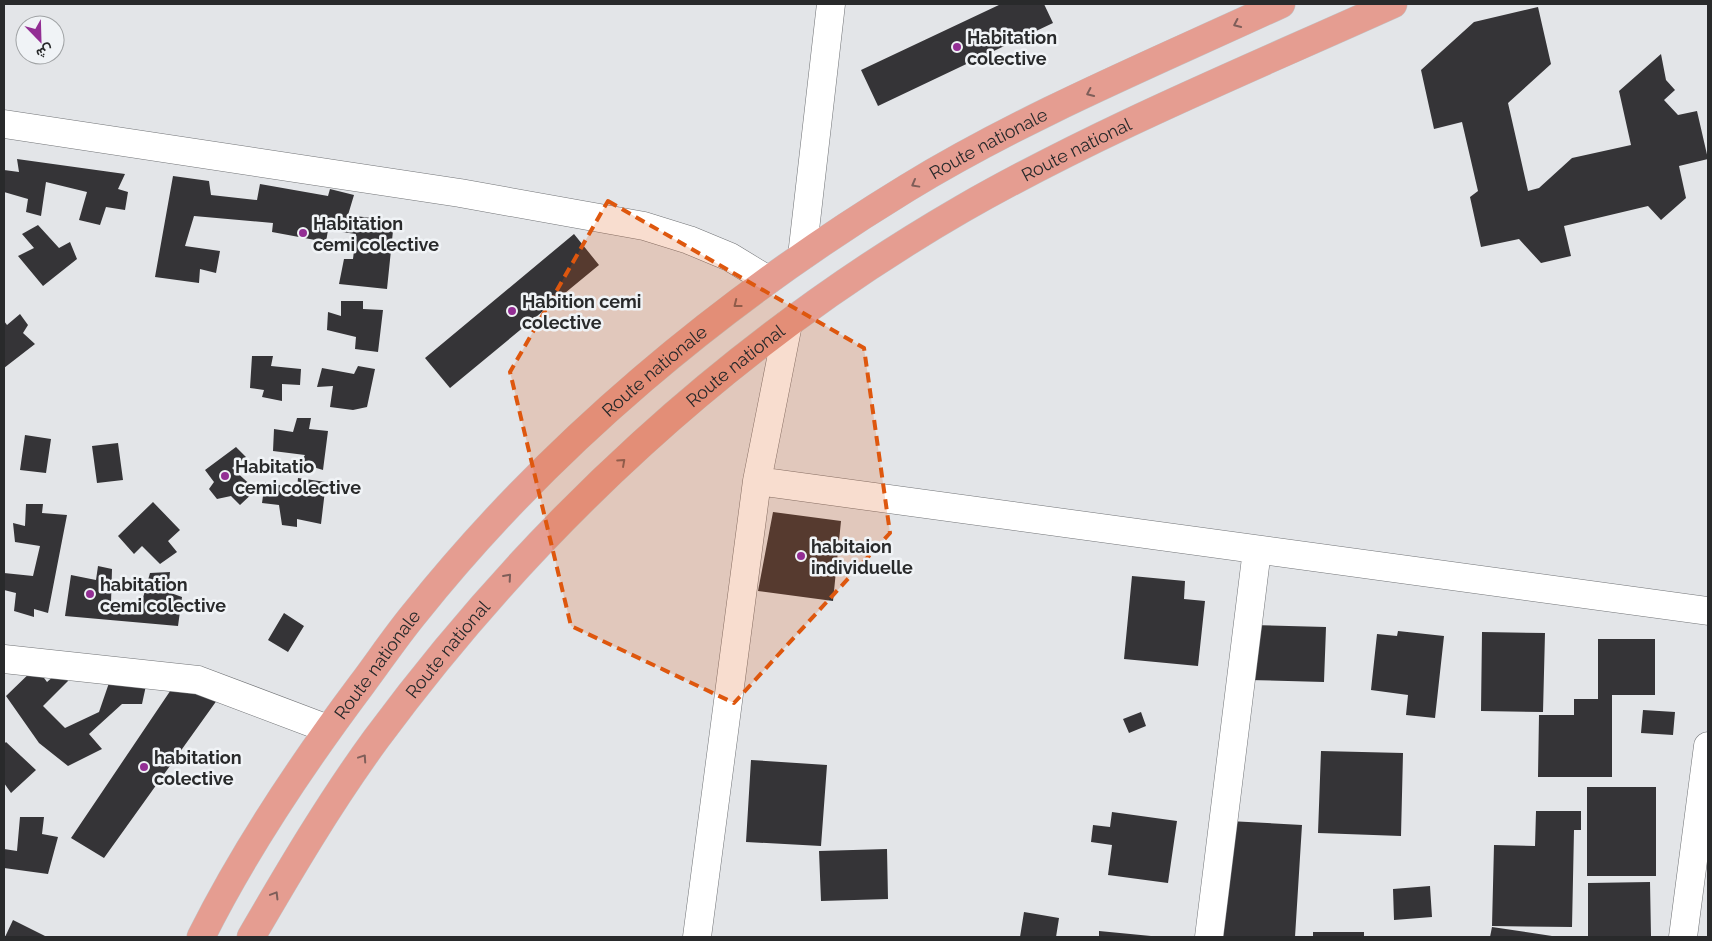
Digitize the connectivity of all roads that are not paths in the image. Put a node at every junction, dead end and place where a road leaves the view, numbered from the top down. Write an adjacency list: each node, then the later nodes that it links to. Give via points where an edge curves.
1 (831, 4): 5 (street)
2 (1282, 4): 5 (main road, Route nationale, one-way to 5, via 1020,126 908,187)
3 (1393, 4): 7 (main road, Route national, via 1055,159 963,209 873,264)
4 (4, 124): 6 (street, via 460,193 644,226 730,257)
5 (802, 256): 6 (main road, Route nationale)
6 (768, 280): 12 (main road, Route nationale, one-way to 12, via 672,355 581,435 495,521 415,612)
7 (788, 324): 8 (street); 15 (main road, Route national, one-way to 7, via 309,839 374,741 459,633 524,559 607,475 695,397)
8 (757, 482): 9 (street); 16 (street)
9 (1257, 550): 10 (street); 17 (street)
10 (1708, 611)
11 (4, 659): 12 (street, via 198,680)
12 (328, 729): 14 (main road, Route nationale, via 273,810)
13 (1708, 746): 18 (street)
14 (201, 937)
15 (251, 937)
16 (697, 937)
17 (1209, 937)
18 (1682, 937)

